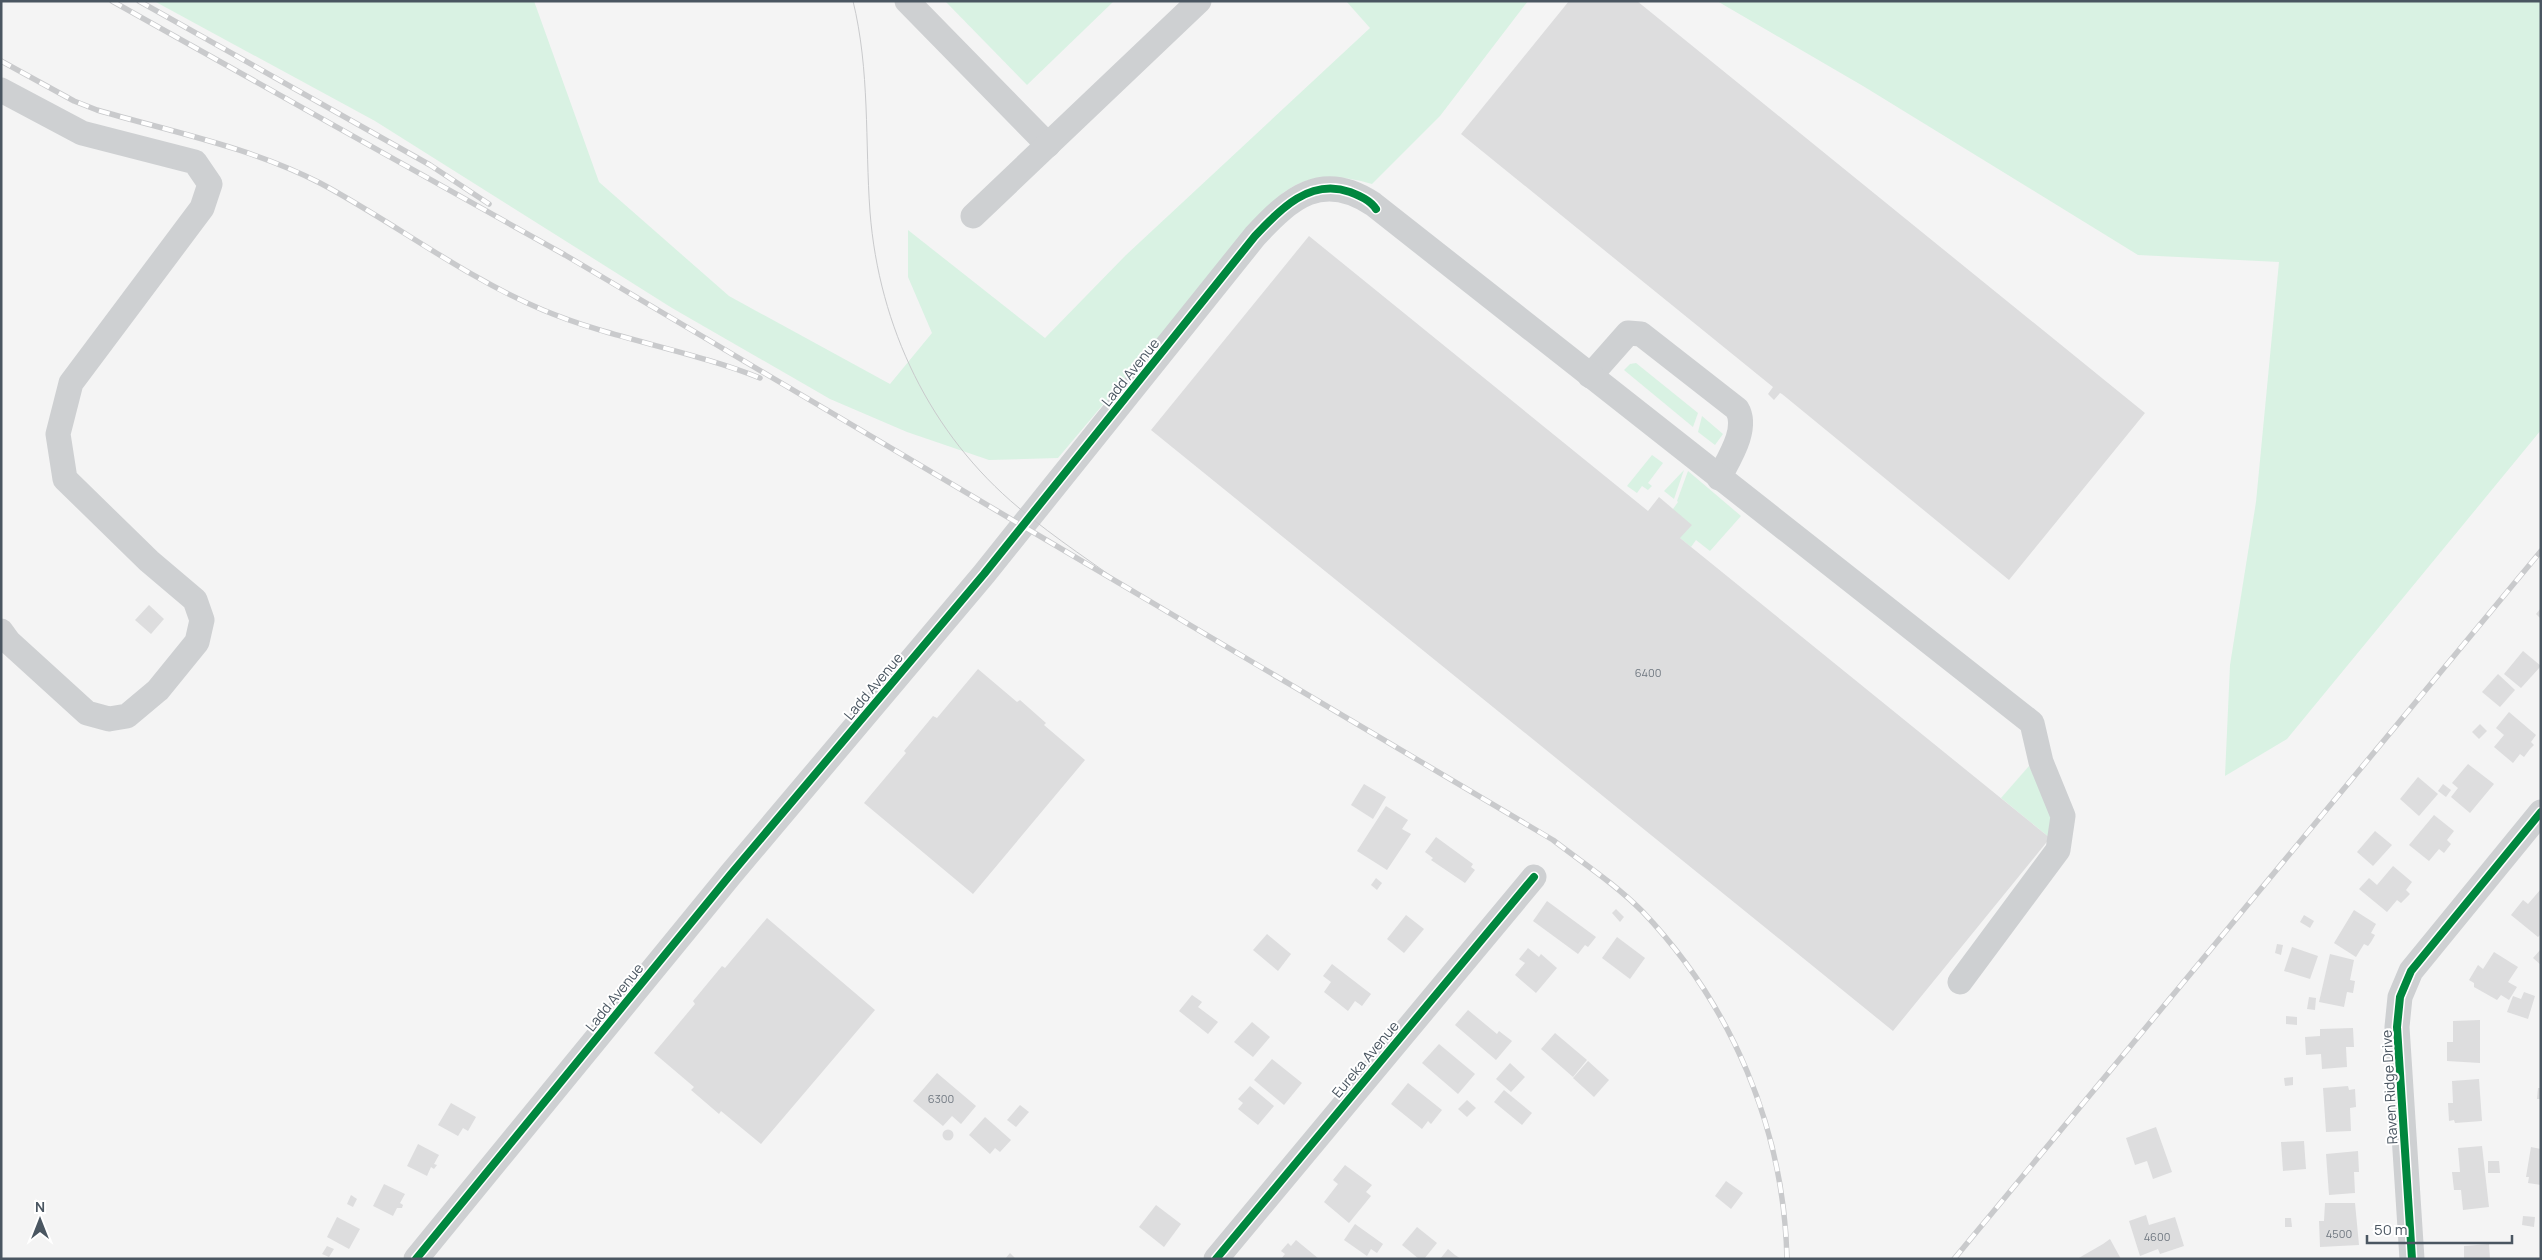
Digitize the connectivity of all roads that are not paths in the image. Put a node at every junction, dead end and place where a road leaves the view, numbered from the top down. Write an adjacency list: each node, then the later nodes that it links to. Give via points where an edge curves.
1 (907, 1): 4 (street)
2 (1199, 1): 4 (street)
3 (1, 90): 8 (street, via 82,133 195,162 210,184 202,208 72,383 58,434 65,479 149,561 195,600 202,620 197,642 158,690 127,716 109,719 87,713)
4 (1048, 145): 5 (street)
5 (973, 216)
6 (1590, 376): 7 (street, Ladd Avenue); 7 (street, via 1628,333 1641,334 1738,409 1742,420); 12 (street, Ladd Avenue, via 1361,196 1329,189 1300,196 1279,210 984,574 731,874)
7 (1720, 478): 11 (street, Ladd Avenue, via 2032,723 2041,762 2063,816 2058,850)
8 (1, 631)
9 (2541, 812): 14 (street, Raven Ridge Drive, via 2419,959 2402,990 2397,1027)
10 (1534, 877): 13 (street, Eureka Avenue)
11 (1960, 982)
12 (416, 1259)
13 (1216, 1259)
14 (2412, 1259)

